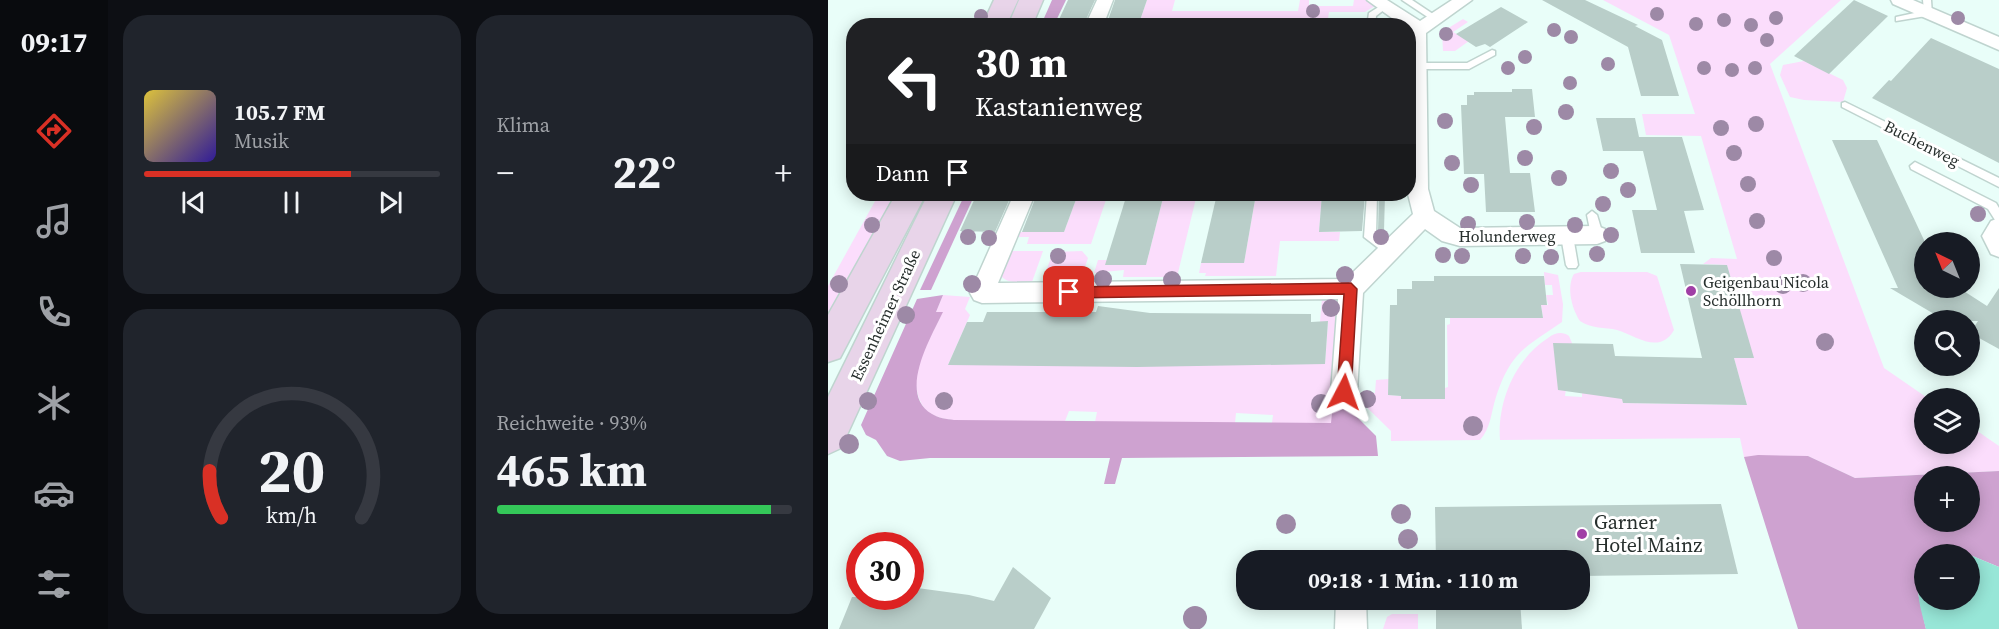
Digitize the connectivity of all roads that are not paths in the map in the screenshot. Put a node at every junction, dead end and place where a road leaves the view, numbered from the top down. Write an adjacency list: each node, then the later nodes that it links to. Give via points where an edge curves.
1 (1006, 0): 9 (main road)
2 (1031, 0): 10 (main road)
3 (1105, 0): 11 (street)
4 (1406, 0): 16 (lane)
5 (1464, 0): 16 (street)
6 (1899, 0): 8 (street)
7 (1380, 3): 12 (lane); 13 (street)
8 (1928, 7): 15 (lane); 17 (street)
9 (998, 18)
10 (1023, 18)
11 (1097, 18)
12 (1372, 18)
13 (1415, 18)
14 (1416, 18): 16 (street)
15 (1899, 19)
16 (1427, 23): 19 (street, via 1417,31)
17 (1999, 44)
18 (1492, 53): 19 (lane, via 1469,66)
19 (1416, 66)
20 (1845, 105): 22 (lane, Buchenweg)
21 (1915, 166): 29 (lane, via 1992,206)
22 (1999, 183)
23 (1416, 189): 28 (street)
24 (906, 201): 37 (main road, Essenheimer Straße)
25 (939, 201): 39 (main road, Essenheimer Straße)
26 (1021, 201): 36 (street, via 982,293)
27 (1372, 201): 34 (lane, via 1370,237)
28 (1425, 216): 32 (street, Holunderweg, via 1450,236); 34 (street)
29 (1999, 217)
30 (1595, 225): 32 (street, Holunderweg)
31 (1999, 227): 33 (street, via 1993,232)
32 (1567, 236): 35 (lane)
33 (1999, 248)
34 (1390, 251): 36 (street)
35 (1572, 265)
36 (1351, 289): 38 (street)
37 (828, 347)
38 (1344, 392)
39 (828, 436)
40 (1351, 610): 41 (street)
41 (1351, 629)

